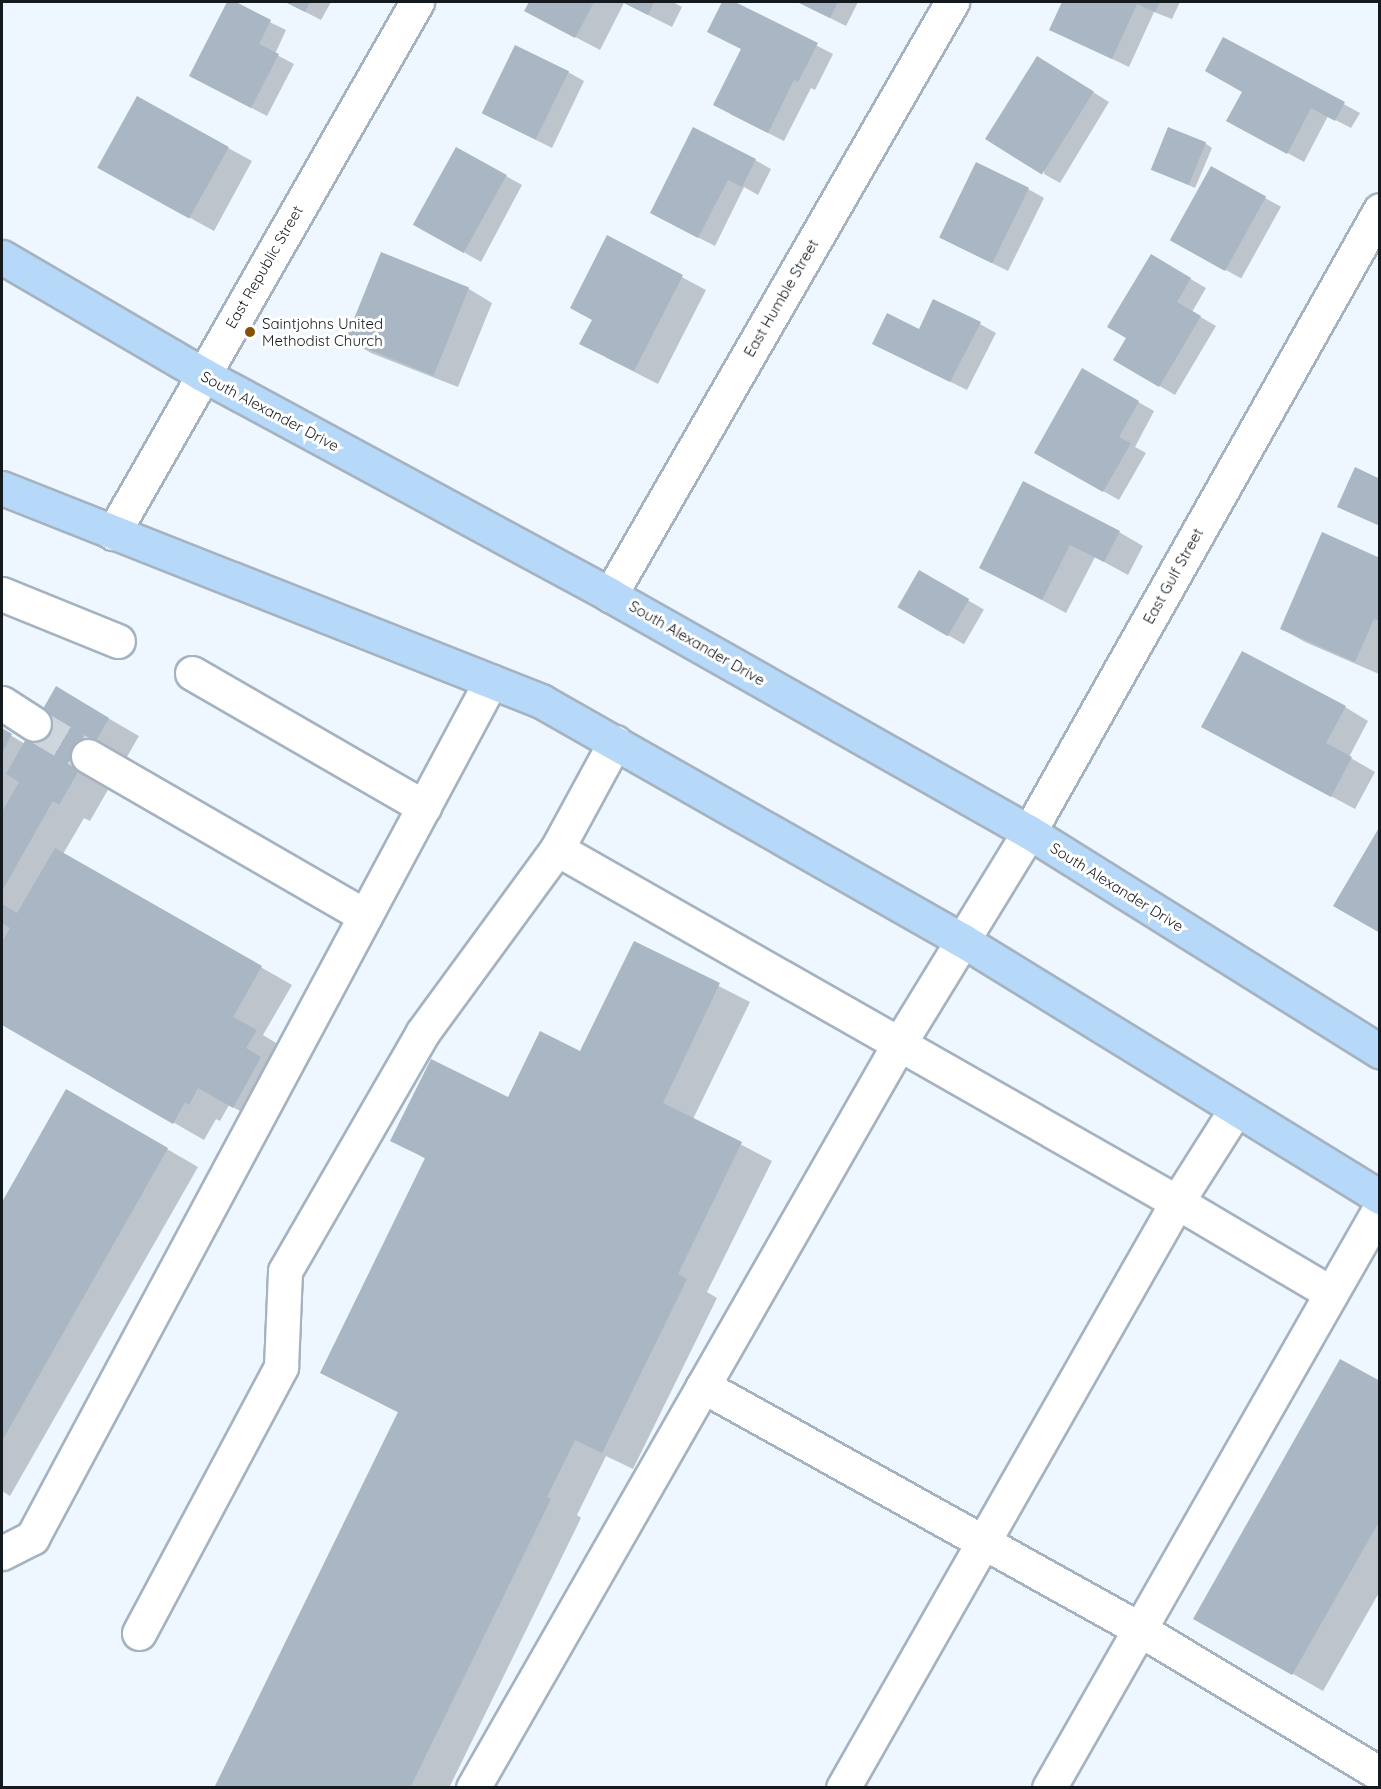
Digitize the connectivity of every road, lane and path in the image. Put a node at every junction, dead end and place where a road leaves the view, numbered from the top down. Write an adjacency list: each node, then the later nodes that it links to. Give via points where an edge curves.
1 (417, 2): 5 (street, East Republic Street)
2 (952, 2): 9 (street, East Humble Street)
3 (1380, 210): 18 (street, East Gulf Street)
4 (2, 257): 5 (main road, South Alexander Drive)
5 (202, 375): 7 (street, East Republic Street); 9 (main road, South Alexander Drive)
6 (2, 488): 7 (main road)
7 (113, 533): 12 (main road)
8 (2, 594): 10 (street)
9 (610, 594): 18 (main road, South Alexander Drive)
10 (118, 641)
11 (192, 673): 17 (street)
12 (491, 681): 15 (main road, via 541,701); 17 (street)
13 (2, 704): 14 (street)
14 (34, 724)
15 (615, 742): 19 (street); 21 (main road)
16 (88, 756): 20 (street)
17 (424, 807): 20 (street)
18 (1029, 832): 21 (street, East Gulf Street); 23 (main road, South Alexander Drive)
19 (557, 849): 22 (street); 33 (street, via 423,1032 285,1271 281,1367)
20 (365, 916): 31 (street, via 32,1538)
21 (962, 940): 22 (street, East Gulf Street); 24 (main road)
22 (899, 1044): 26 (street); 29 (street, East Gulf Street)
23 (1380, 1051)
24 (1236, 1108): 25 (main road); 26 (street)
25 (1380, 1197)
26 (1177, 1202): 28 (street); 30 (street)
27 (1380, 1208): 28 (street)
28 (1331, 1293): 32 (street)
29 (703, 1386): 30 (street); 35 (street, East Gulf Street)
30 (984, 1543): 32 (street); 36 (street)
31 (2, 1553)
32 (1139, 1629): 34 (street); 37 (street)
33 (139, 1633)
34 (1380, 1773)
35 (473, 1788)
36 (843, 1788)
37 (1049, 1788)

